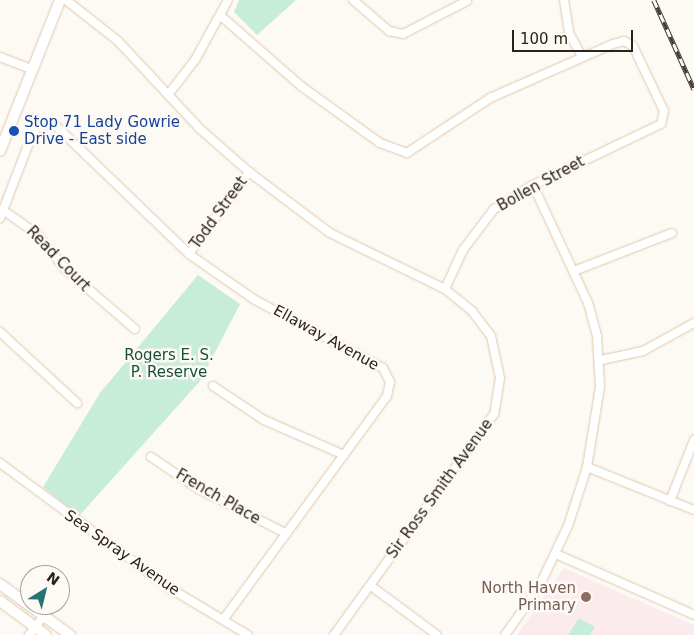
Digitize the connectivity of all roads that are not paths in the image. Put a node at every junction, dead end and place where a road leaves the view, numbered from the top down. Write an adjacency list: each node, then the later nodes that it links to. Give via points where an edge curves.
1 (60, 0): 10 (main road)
2 (66, 0): 11 (street, Sir Ross Smith Avenue, via 118,41)
3 (228, 0): 7 (street)
4 (353, 0): 6 (street, via 389,31 403,34)
5 (564, 0): 8 (street, via 569,33)
6 (466, 1)
7 (220, 16): 8 (street, via 301,86 395,152 420,147 484,102); 11 (street, via 196,60)
8 (582, 56): 14 (street, Bollen Street, via 624,41 633,46 664,111 663,121 656,128)
9 (0, 57): 10 (street)
10 (32, 69): 12 (main road)
11 (168, 95): 13 (street, Sir Ross Smith Avenue)
12 (0, 151)
13 (249, 172): 17 (street, Todd Street); 19 (street, Sir Ross Smith Avenue, via 330,233)
14 (532, 185): 18 (street); 19 (street, Bollen Street, via 494,209 476,230)
15 (1, 214): 17 (street, Ellaway Avenue, via 34,130 44,124 57,127); 21 (street, Read Court, via 37,234 65,269)
16 (672, 232): 18 (street)
17 (189, 254): 27 (street, Ellaway Avenue, via 255,300 384,368 390,382 387,396)
18 (574, 272): 23 (street, via 588,303)
19 (445, 289): 36 (street, Sir Ross Smith Avenue, via 472,311 491,336 500,378 494,414)
20 (694, 323): 23 (street, via 643,351)
21 (136, 329)
22 (0, 332): 25 (street)
23 (600, 360): 30 (street)
24 (213, 386): 27 (street, via 264,420)
25 (77, 403)
26 (694, 440): 31 (street)
27 (344, 455): 33 (street, Ellaway Avenue)
28 (151, 457): 33 (street, French Place, via 200,490)
29 (0, 464): 40 (street, Sea Spray Avenue, via 168,587)
30 (587, 467): 31 (street); 34 (street)
31 (670, 501): 32 (street)
32 (694, 510)
33 (287, 534): 40 (street, Ellaway Avenue)
34 (556, 554): 38 (street); 47 (street)
35 (0, 584): 39 (main road)
36 (370, 586): 45 (street, Sir Ross Smith Avenue); 46 (street)
37 (0, 601): 41 (main road)
38 (694, 615)
39 (44, 616): 41 (street); 43 (main road)
40 (224, 619): 44 (street, Sea Spray Avenue)
41 (32, 631): 42 (main road)
42 (46, 635)
43 (70, 635)
44 (248, 635)
45 (334, 635)
46 (437, 635)
47 (505, 635)

